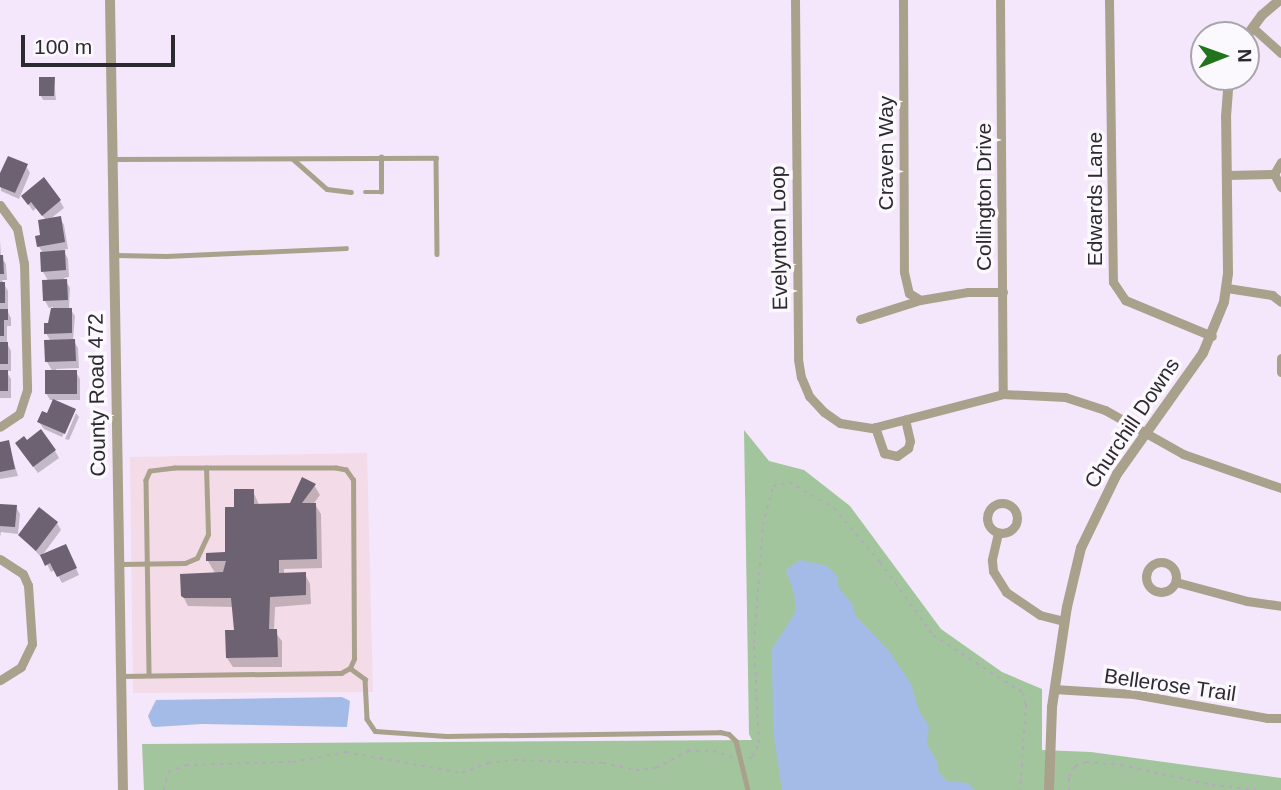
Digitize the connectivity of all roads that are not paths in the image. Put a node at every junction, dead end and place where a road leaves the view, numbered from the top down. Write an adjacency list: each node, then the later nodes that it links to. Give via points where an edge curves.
1 (110, 0): 13 (street, County Road 472)
2 (795, 0): 35 (street, Evelynton Loop, via 801,377 809,396 840,423)
3 (904, 0): 26 (street, Craven Way, via 904,272 909,293)
4 (1000, 0): 25 (street, Collington Drive)
5 (1109, 0): 29 (street, Edwards Lane, via 1113,282 1125,300)
6 (1278, 6): 7 (street)
7 (1260, 22)
8 (1260, 39): 9 (street)
9 (1281, 53)
10 (1227, 91): 16 (street, Churchill Downs)
11 (381, 157): 12 (lane); 19 (lane, via 381,192); 22 (lane, via 436,158)
12 (292, 158): 13 (lane); 18 (lane, via 327,189)
13 (112, 159): 23 (street, County Road 472)
14 (1281, 162): 15 (street)
15 (1275, 174): 16 (street); 17 (street)
16 (1227, 175): 24 (street, Churchill Downs)
17 (1281, 187)
18 (351, 192)
19 (365, 192)
20 (0, 205): 34 (street, via 17,228 27,307 26,398 19,414)
21 (346, 248): 23 (lane)
22 (437, 254)
23 (114, 256): 42 (street, County Road 472)
24 (1227, 288): 27 (street, via 1272,295); 29 (street, Churchill Downs)
25 (1003, 292): 26 (street); 32 (street, Collington Drive)
26 (920, 300): 28 (street)
27 (1281, 302)
28 (860, 319)
29 (1212, 336): 36 (street, Churchill Downs)
30 (1281, 358): 31 (street)
31 (1281, 372)
32 (1003, 394): 33 (street, Evelynton Loop); 36 (street, Evelynton Loop, via 1065,397 1105,410)
33 (905, 420): 35 (street, Evelynton Loop); 35 (street, via 910,441 897,456 884,453)
34 (0, 427)
35 (875, 427)
36 (1146, 433): 38 (street, Evelynton Loop, via 1198,460); 45 (street, Churchill Downs, via 1108,489 1089,528)
37 (206, 468): 41 (lane, via 208,534 201,552 185,563); 41 (lane, via 150,471 146,480); 46 (lane, via 346,470 353,480 355,659)
38 (1281, 488)
39 (998, 533): 45 (street, via 993,571 1006,592 1031,610)
40 (0, 559): 49 (street, via 23,574 30,593 32,644 21,667)
41 (147, 563): 42 (lane); 47 (lane)
42 (119, 564): 48 (street, County Road 472)
43 (1176, 582): 44 (street)
44 (1281, 606)
45 (1064, 621): 50 (street, Churchill Downs)
46 (349, 668): 47 (lane, via 341,673); 53 (lane, via 365,680 368,719 375,731 446,736 720,732 736,741)
47 (149, 675): 48 (lane)
48 (121, 676): 52 (street, County Road 472)
49 (0, 680)
50 (1054, 690): 51 (street, Bellerose Trail, via 1153,697); 54 (street, Churchill Downs)
51 (1281, 718)
52 (122, 790)
53 (748, 790)
54 (1049, 790)

